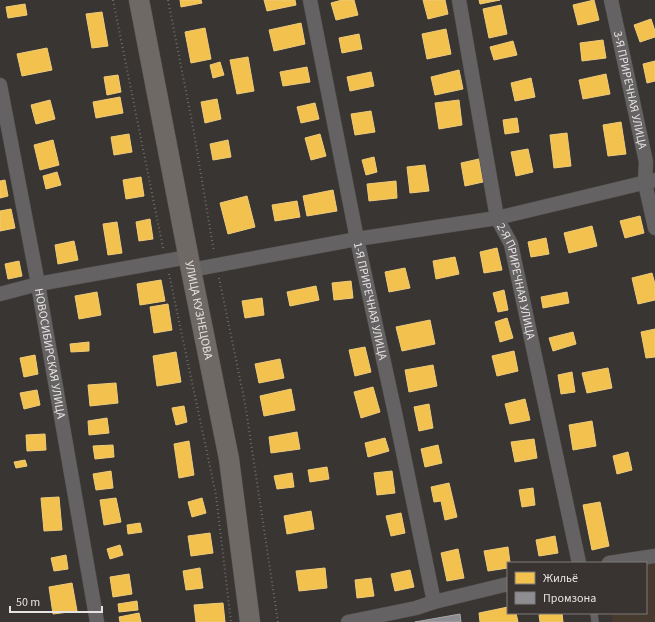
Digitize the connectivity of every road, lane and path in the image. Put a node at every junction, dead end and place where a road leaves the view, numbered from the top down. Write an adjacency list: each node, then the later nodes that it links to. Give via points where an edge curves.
1 (113, 0): 12 (path)
2 (139, 0): 13 (main road, УЛИЦА КУЗНЕЦОВА)
3 (168, 0): 14 (path, via 193,127)
4 (310, 0): 11 (street, 1-Я ПРИРЕЧНАЯ УЛИЦА)
5 (459, 0): 9 (street, 2-Я ПРИРЕЧНАЯ УЛИЦА)
6 (611, 0): 8 (street, 3-Я ПРИРЕЧНАЯ УЛИЦА)
7 (0, 85): 15 (street, НОВОСИБИРСКАЯ УЛИЦА)
8 (650, 181): 9 (street); 10 (street, 3-Я ПРИРЕЧНАЯ УЛИЦА)
9 (497, 218): 11 (street); 18 (street, 2-Я ПРИРЕЧНАЯ УЛИЦА, via 511,244)
10 (655, 228)
11 (357, 239): 14 (street); 21 (street, 1-Я ПРИРЕЧНАЯ УЛИЦА)
12 (166, 261): 13 (street); 15 (street); 23 (path, via 216,495)
13 (189, 264): 14 (street); 24 (main road, УЛИЦА КУЗНЕЦОВА, via 229,459)
14 (216, 266): 25 (path, via 245,403)
15 (38, 284): 16 (street); 22 (street, НОВОСИБИРСКАЯ УЛИЦА)
16 (0, 294)
17 (655, 556): 19 (street)
18 (579, 562)
19 (616, 562)
20 (507, 584): 21 (street)
21 (434, 602): 26 (street)
22 (97, 622)
23 (231, 622)
24 (250, 622)
25 (278, 622)
26 (348, 622)

